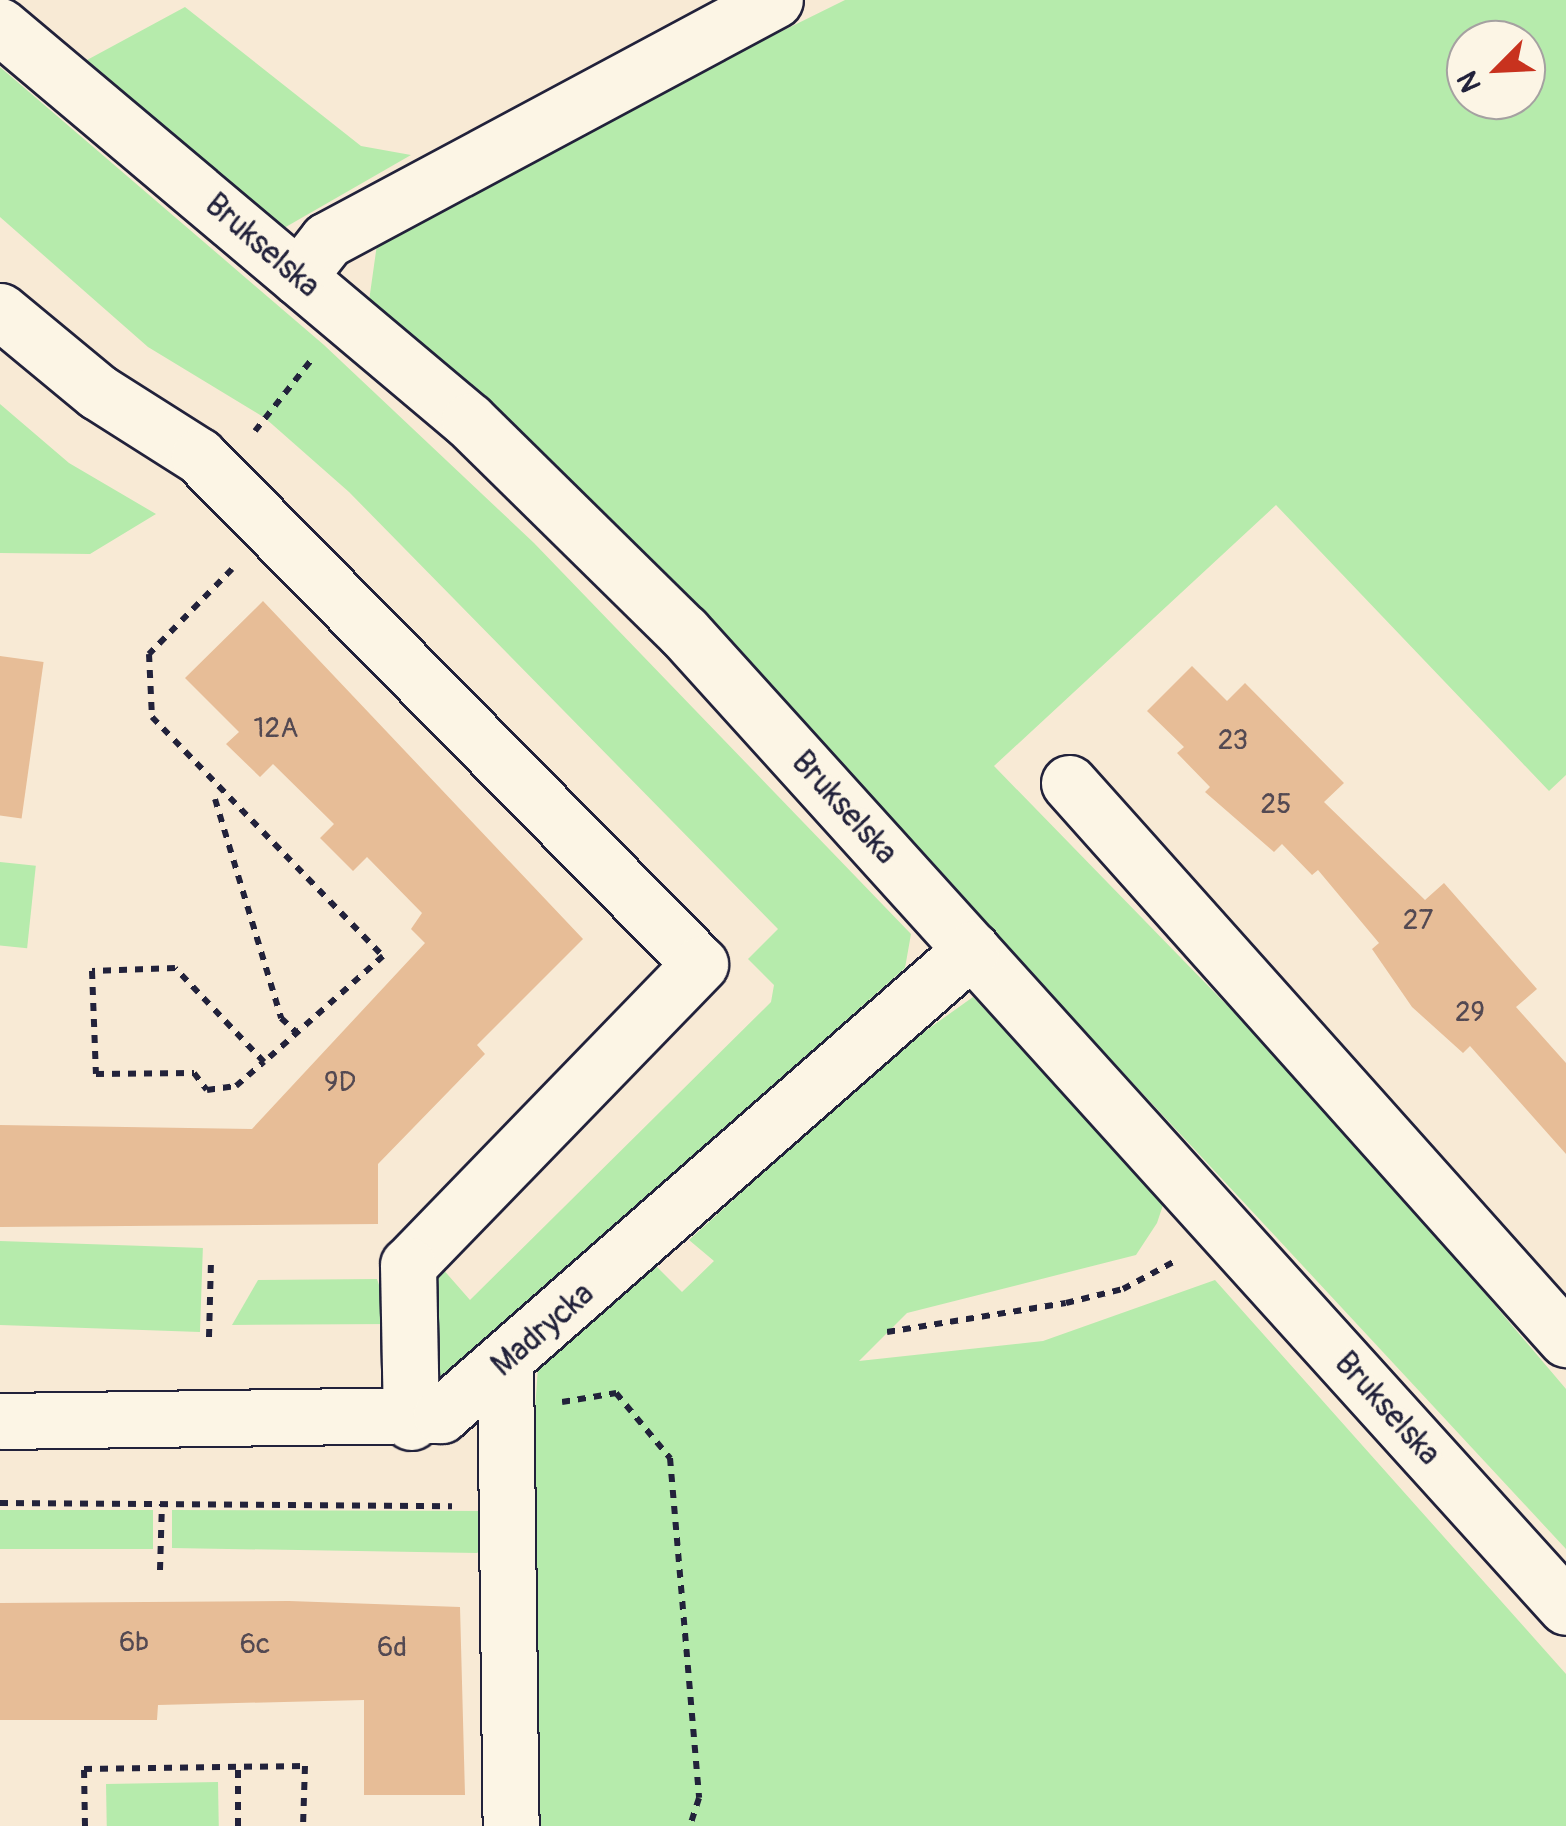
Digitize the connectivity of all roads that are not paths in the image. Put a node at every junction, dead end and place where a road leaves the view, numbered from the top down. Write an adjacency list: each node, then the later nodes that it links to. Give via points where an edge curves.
1 (775, 0): 3 (street, via 326,240)
2 (0, 26): 3 (street, Brukselska)
3 (298, 277): 6 (street, Brukselska, via 469,421 682,631)
4 (0, 311): 10 (street, via 220,475 700,964 408,1265)
5 (1069, 782): 7 (street)
6 (972, 949): 8 (street, Madrycka); 11 (street, Brukselska)
7 (1566, 1339)
8 (506, 1388): 10 (street, Madrycka); 12 (street)
9 (0, 1420): 10 (street, Madrycka)
10 (411, 1422)
11 (1566, 1606)
12 (511, 1826)

